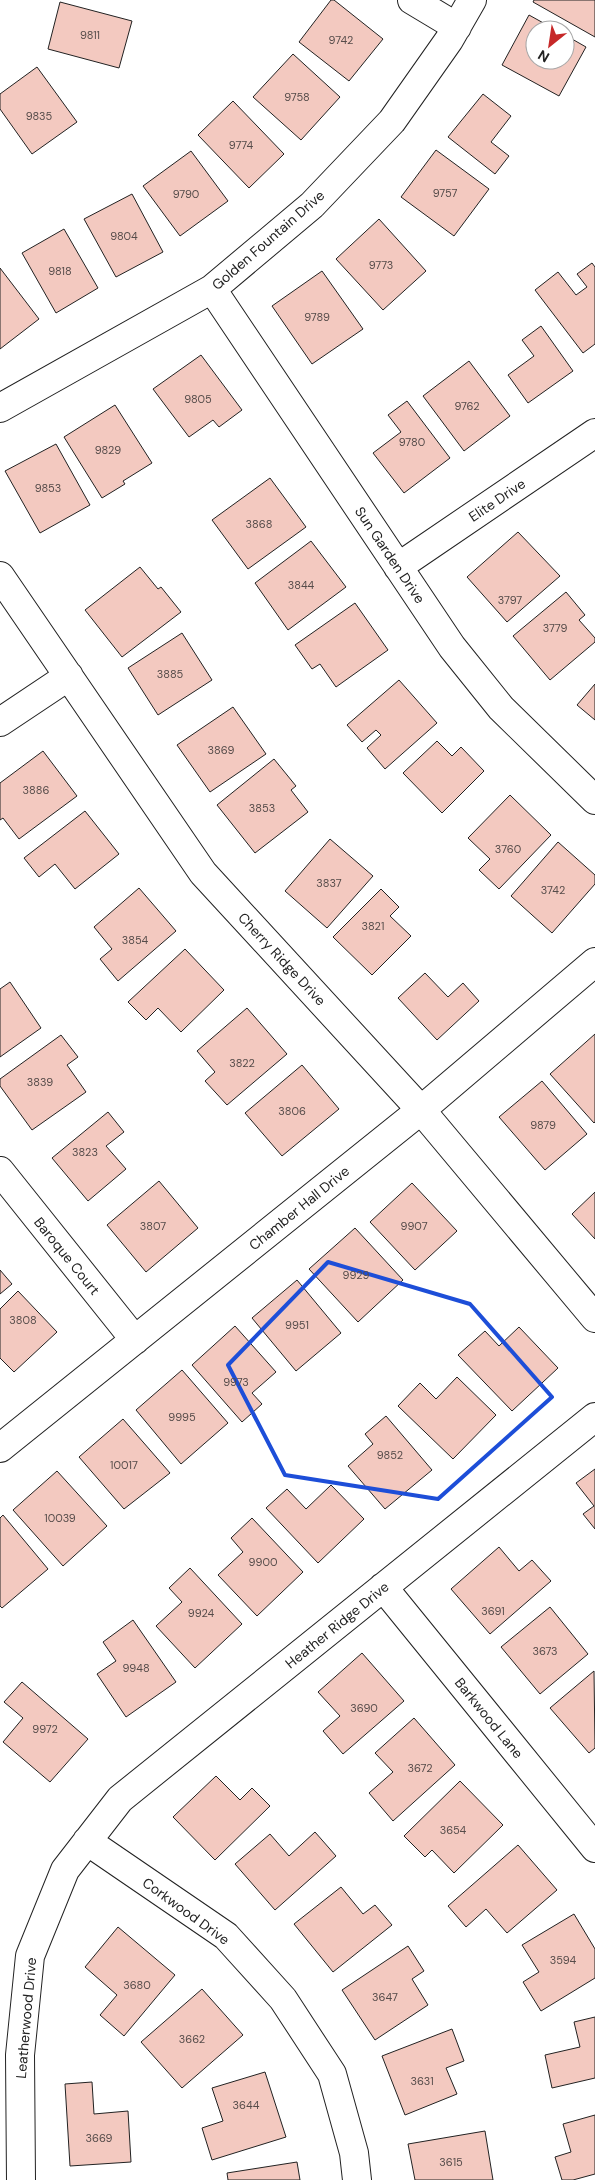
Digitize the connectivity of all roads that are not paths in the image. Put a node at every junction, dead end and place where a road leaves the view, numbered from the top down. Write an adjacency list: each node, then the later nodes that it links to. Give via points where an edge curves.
1 (412, 0): 3 (street)
2 (472, 0): 3 (street, Golden Fountain Drive)
3 (457, 27): 4 (street, Golden Fountain Drive, via 392,121 312,205)
4 (212, 289): 5 (street, Golden Fountain Drive); 7 (street, Sun Garden Drive)
5 (0, 408)
6 (595, 433): 7 (street, Elite Drive)
7 (398, 567): 11 (street, Sun Garden Drive, via 452,647 501,708)
8 (0, 576): 9 (street, Cherry Ridge Drive)
9 (70, 676): 10 (street); 13 (street, Cherry Ridge Drive, via 203,873)
10 (0, 722)
11 (595, 800)
12 (595, 962): 13 (street, Chamber Hall Drive)
13 (421, 1110): 15 (street, Cherry Ridge Drive); 16 (street, Chamber Hall Drive)
14 (0, 1171): 16 (street, Baroque Court)
15 (595, 1318)
16 (135, 1340): 18 (street, Chamber Hall Drive)
17 (595, 1417): 19 (street, Heather Ridge Drive)
18 (0, 1448)
19 (383, 1587): 20 (street, Heather Ridge Drive, via 120,1799); 21 (street, Barkwood Lane)
20 (87, 1841): 22 (street, Leatherwood Drive, via 65,1870 30,1956 20,2055); 23 (street, Corkwood Drive, via 226,1936 283,1998 332,2074 354,2153)
21 (595, 1848)
22 (21, 2180)
23 (357, 2180)

